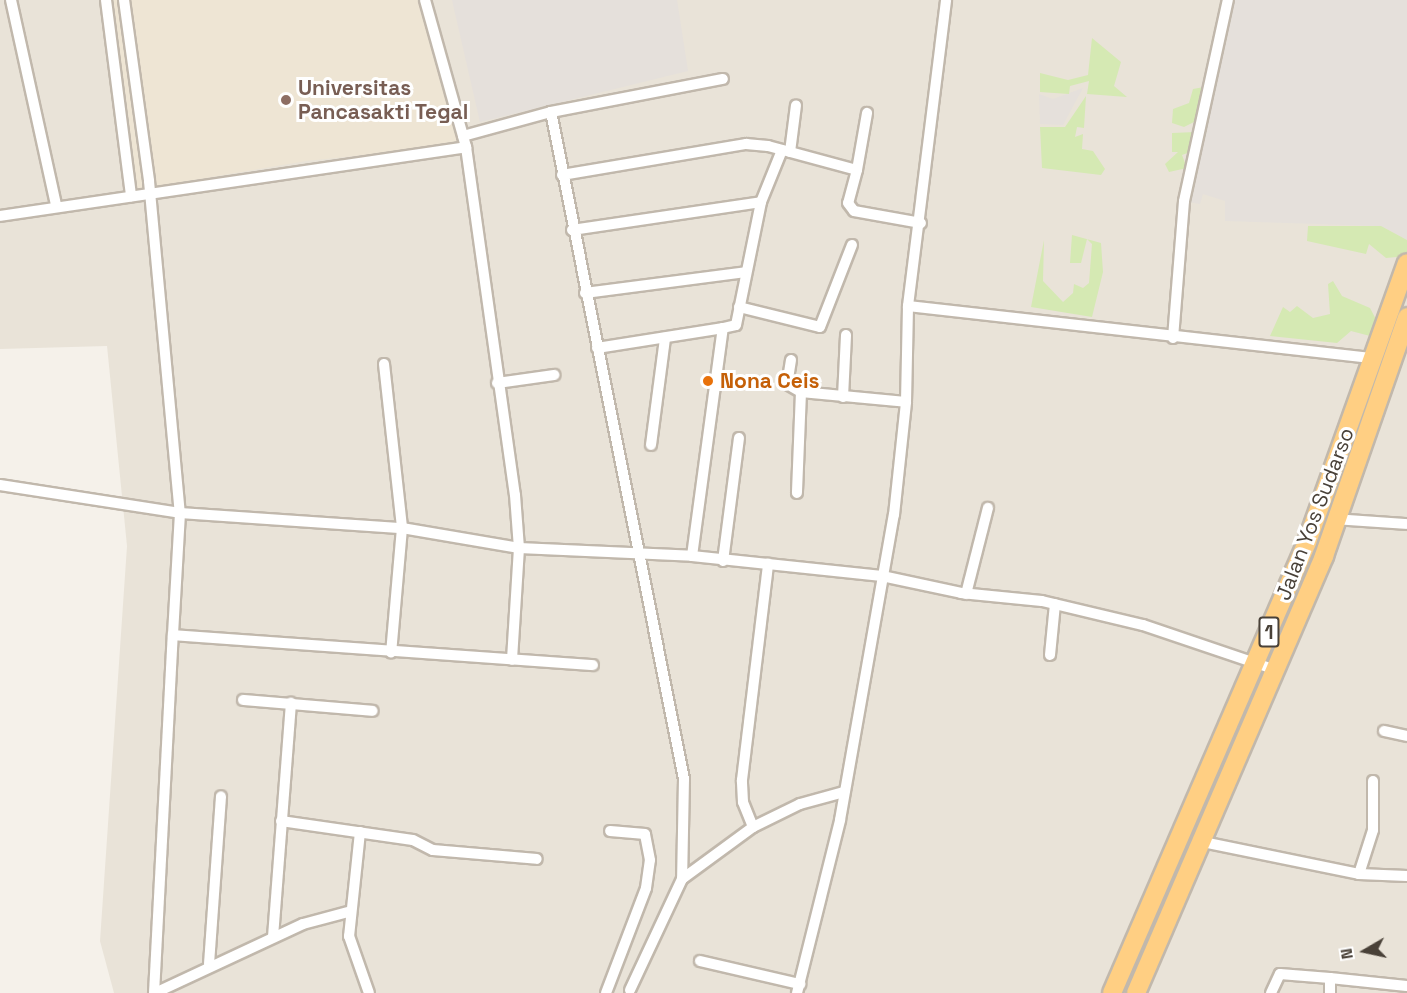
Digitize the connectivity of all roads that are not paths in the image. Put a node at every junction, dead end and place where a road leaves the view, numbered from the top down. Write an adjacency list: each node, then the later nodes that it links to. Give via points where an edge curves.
1 (11, 0): 18 (street)
2 (106, 0): 16 (street)
3 (124, 0): 15 (street)
4 (425, 0): 11 (street)
5 (946, 0): 20 (street)
6 (1228, 0): 32 (street, via 1184,201)
7 (723, 79): 9 (street)
8 (796, 105): 12 (street)
9 (551, 112): 11 (street); 14 (street)
10 (867, 113): 13 (street)
11 (464, 141): 15 (street); 38 (street)
12 (786, 151): 13 (street); 14 (street, via 746,144); 17 (street)
13 (857, 170): 20 (street, via 848,202 854,211)
14 (562, 175): 21 (street)
15 (150, 194): 16 (street); 47 (street)
16 (131, 196): 18 (street)
17 (761, 202): 21 (street); 24 (street)
18 (56, 204): 19 (street)
19 (0, 216)
20 (921, 224): 26 (street)
21 (572, 230): 25 (street)
22 (852, 245): 27 (street, via 820,327)
23 (1407, 263): 34 (highway, Jalan Yos Sudarso / 1)
24 (746, 272): 25 (street); 27 (street)
25 (585, 293): 33 (street)
26 (908, 306): 32 (street); 41 (street)
27 (739, 307): 29 (street, via 736,325)
28 (1407, 317): 48 (highway, Jalan Yos Sudarso / 1)
29 (723, 328): 31 (street); 53 (street)
30 (846, 336): 40 (street)
31 (665, 338): 33 (street); 43 (street)
32 (1173, 338): 34 (street)
33 (597, 348): 52 (street)
34 (1373, 358): 63 (highway, Jalan Yos Sudarso / 1)
35 (791, 360): 39 (street, via 787,384)
36 (384, 364): 50 (street)
37 (554, 375): 38 (street)
38 (497, 383): 51 (street)
39 (801, 392): 40 (street); 45 (street)
40 (843, 397): 41 (street)
41 (906, 402): 56 (street)
42 (739, 438): 54 (street)
43 (651, 445)
44 (0, 485): 47 (street)
45 (797, 493)
46 (988, 508): 57 (street)
47 (180, 513): 50 (street); 59 (street)
48 (1335, 519): 49 (street); 65 (highway, Jalan Yos Sudarso / 1)
49 (1407, 525)
50 (402, 528): 51 (street); 60 (street)
51 (519, 548): 52 (street); 62 (street)
52 (639, 552): 53 (street); 82 (street, via 684,778)
53 (692, 556): 54 (street)
54 (723, 561): 55 (street)
55 (768, 564): 56 (street); 75 (street, via 742,780 743,802)
56 (882, 576): 57 (street); 72 (street)
57 (966, 594): 58 (street)
58 (1055, 604): 61 (street); 63 (street)
59 (173, 634): 60 (street); 91 (street)
60 (391, 653): 62 (street)
61 (1050, 655)
62 (512, 660): 64 (street)
63 (1257, 661): 65 (street); 94 (highway, Jalan Yos Sudarso / 1)
64 (593, 665)
65 (1276, 670): 78 (highway, Jalan Yos Sudarso / 1)
66 (243, 700): 67 (street)
67 (291, 702): 68 (street); 74 (street)
68 (373, 711)
69 (1384, 731): 70 (street)
70 (1407, 736)
71 (1373, 781): 80 (street, via 1373,830)
72 (844, 792): 75 (street, via 800,804); 89 (street)
73 (221, 795): 86 (street)
74 (281, 821): 77 (street); 84 (street)
75 (753, 826): 82 (street)
76 (610, 831): 93 (street, via 645,834 650,860 646,888)
77 (360, 832): 79 (street, via 424,843 433,850); 83 (street)
78 (1203, 842): 80 (street); 95 (highway, Jalan Yos Sudarso / 1)
79 (537, 859)
80 (1359, 874): 81 (street)
81 (1407, 876)
82 (682, 879): 90 (street)
83 (348, 912): 84 (street); 92 (street, via 352,956)
84 (273, 937): 86 (street)
85 (700, 961): 89 (street)
86 (209, 964): 91 (street)
87 (1330, 978): 88 (street); 96 (street, via 1280,974); 97 (street)
88 (1407, 986)
89 (798, 989)
90 (630, 990)
91 (155, 993)
92 (369, 993)
93 (606, 993)
94 (1112, 993)
95 (1136, 993)
96 (1271, 993)
97 (1330, 993)

